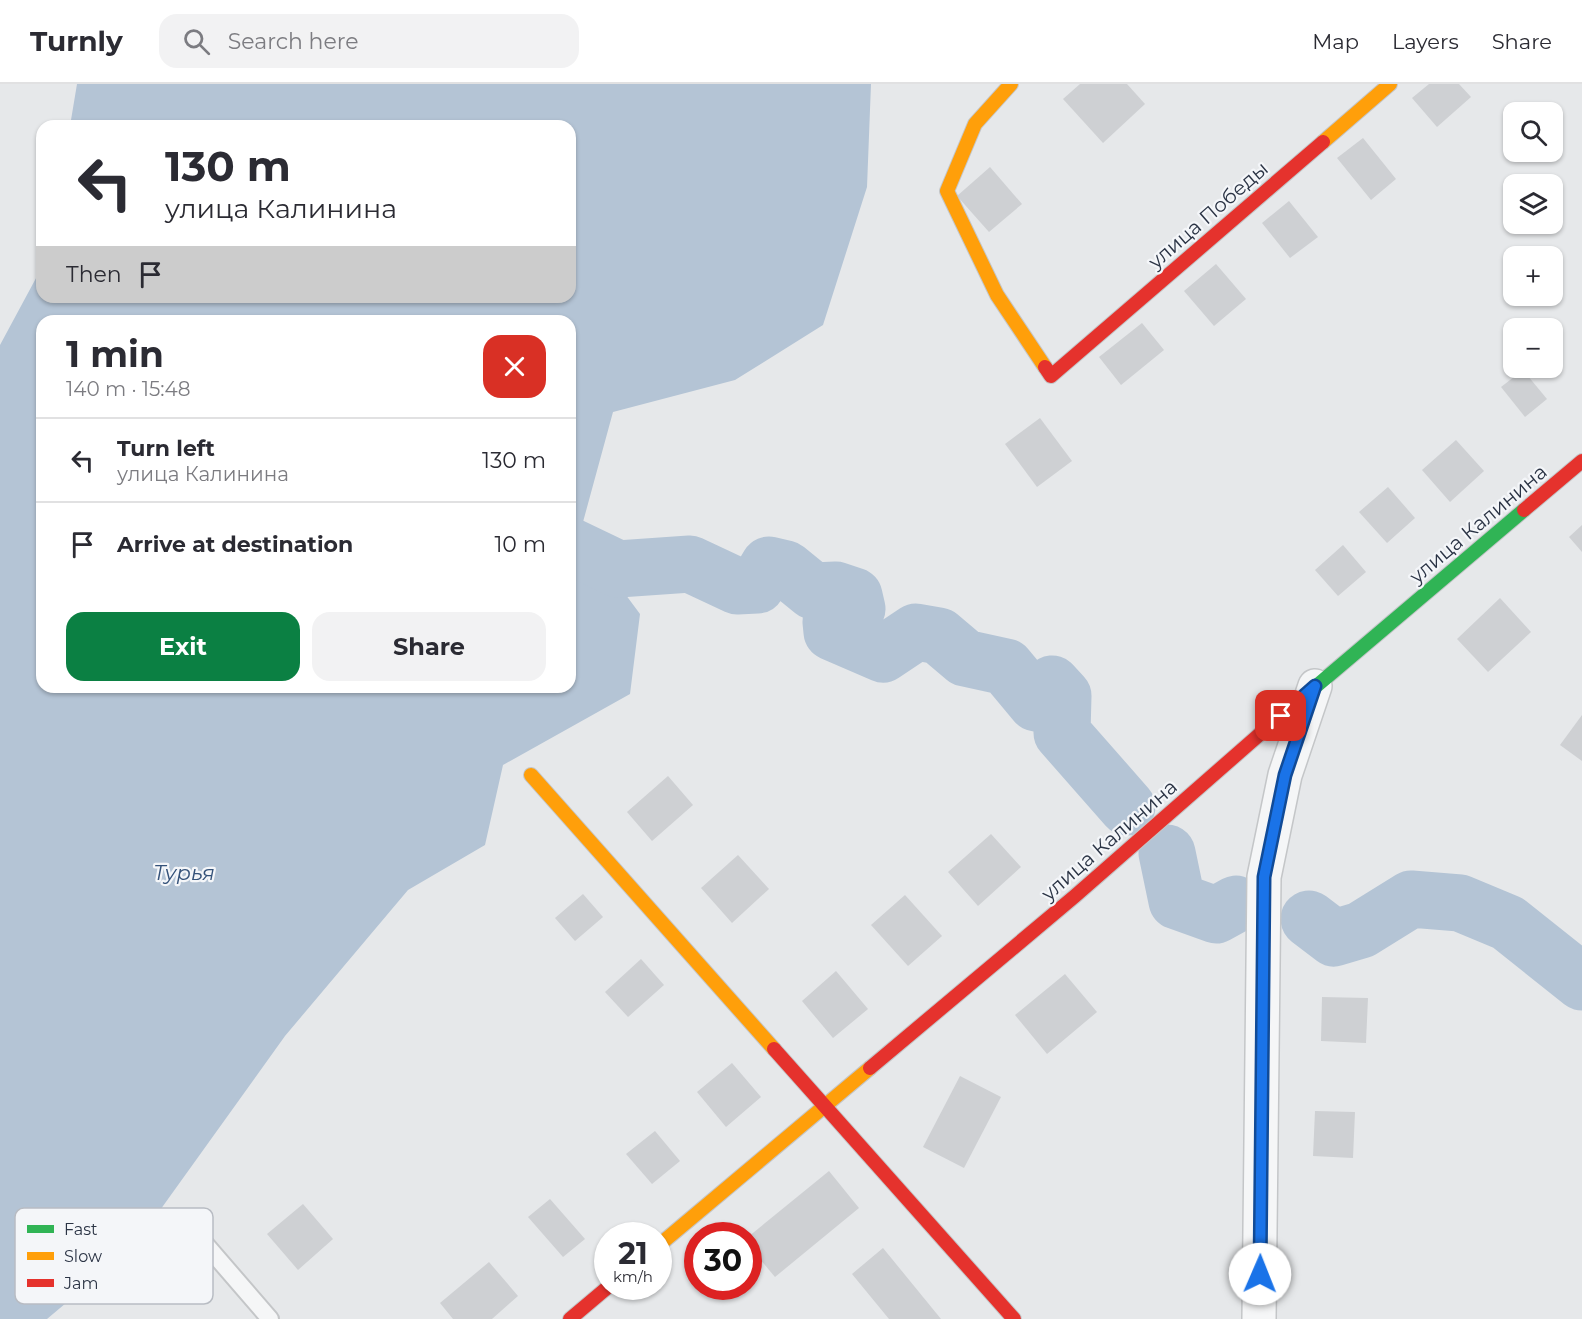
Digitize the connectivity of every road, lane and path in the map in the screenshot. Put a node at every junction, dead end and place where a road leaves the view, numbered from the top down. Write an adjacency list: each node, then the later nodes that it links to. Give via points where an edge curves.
1 (1011, 84): 2 (street, улица Победы, via 975,124 947,191 997,295 1051,375)
2 (1390, 84)
3 (1582, 461): 4 (street, улица Калинина)
4 (1315, 686): 6 (street, улица Калинина, via 1075,896); 13 (street, via 1285,775 1264,877)
5 (531, 775): 6 (street)
6 (823, 1106): 7 (street, улица Калинина); 12 (street)
7 (672, 1234)
8 (213, 1253): 10 (lane)
9 (594, 1299): 11 (street)
10 (270, 1319)
11 (570, 1319)
12 (1014, 1319)
13 (1259, 1319)

